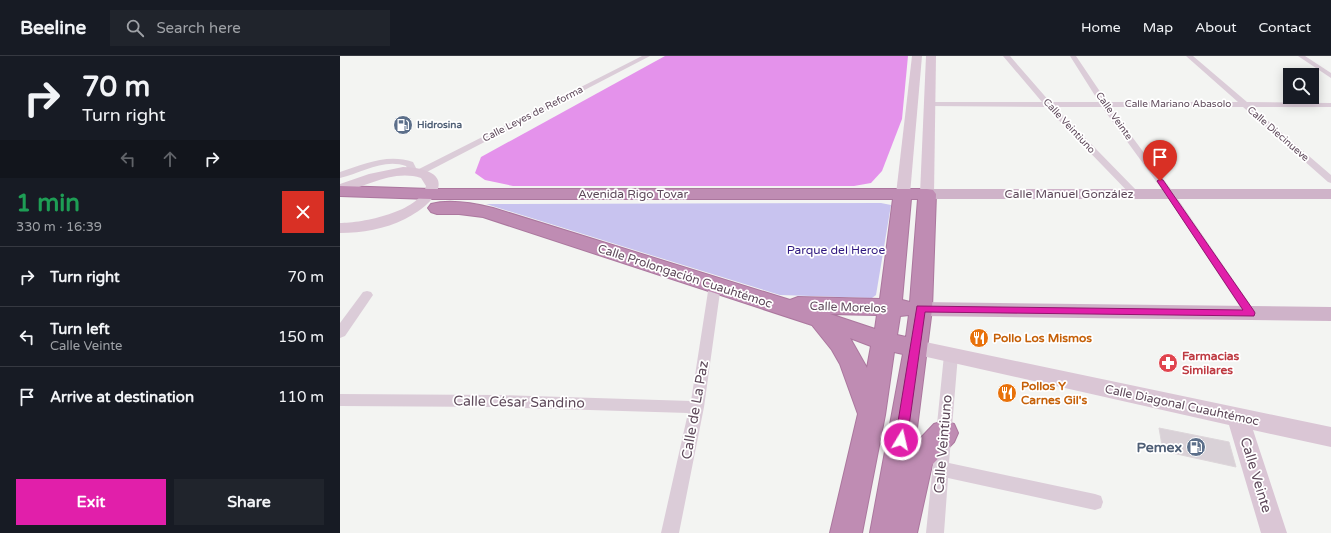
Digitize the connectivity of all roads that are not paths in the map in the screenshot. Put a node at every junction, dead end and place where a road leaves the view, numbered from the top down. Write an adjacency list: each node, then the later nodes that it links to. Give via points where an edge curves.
1 (648, 56): 14 (street, Calle Leyes de Reforma)
2 (917, 56): 19 (main road)
3 (931, 56): 9 (main road)
4 (1006, 56): 10 (street, Calle Veintiuno)
5 (1073, 56): 11 (street, Calle Veinte)
6 (1190, 56): 12 (street, Calle Diecinueve)
7 (1301, 56): 8 (street)
8 (1331, 76)
9 (930, 104): 10 (street, Calle Mariano Abasolo); 20 (main road)
10 (1048, 104): 11 (street, Calle Mariano Abasolo); 21 (street, Calle Veintiuno)
11 (1104, 104): 12 (street, Calle Mariano Abasolo); 22 (street, Calle Veinte)
12 (1244, 104): 13 (street, Calle Mariano Abasolo); 16 (street, Calle Diecinueve)
13 (1331, 105)
14 (416, 173): 15 (street, via 406,162 391,161); 17 (main road, via 396,172 379,175); 18 (main road, via 430,178)
15 (340, 175)
16 (1331, 180)
17 (340, 190): 18 (highway, Avenida Rigo Tovar)
18 (430, 194): 19 (highway, Avenida Rigo Tovar); 25 (main road)
19 (903, 194): 20 (highway, Avenida Rigo Tovar); 30 (highway)
20 (927, 194): 21 (main road, Calle Manuel González); 31 (highway)
21 (1135, 194): 22 (main road, Calle Manuel González)
22 (1170, 194): 23 (main road, Calle Manuel González); 32 (street, Calle Veinte)
23 (1331, 194)
24 (340, 207): 25 (highway)
25 (414, 208): 26 (main road, via 381,222); 27 (highway, Calle Prolongación Cuauhtémoc, via 459,208 486,212)
26 (342, 230)
27 (715, 285): 29 (highway, Calle Prolongación Cuauhtémoc); 40 (street, Calle de La Paz)
28 (367, 295): 35 (street)
29 (776, 304): 30 (highway, Calle Morelos); 34 (highway, Calle Prolongación Cuauhtémoc)
30 (890, 308): 31 (highway, Calle Morelos); 36 (highway)
31 (921, 309): 32 (main road); 37 (highway)
32 (1250, 313): 33 (main road)
33 (1331, 314)
34 (820, 320): 36 (highway, Calle Prolongación Cuauhtémoc); 41 (highway, via 850,356)
35 (340, 333)
36 (884, 341): 37 (highway, Calle Prolongación Cuauhtémoc); 41 (highway)
37 (916, 348): 38 (main road, Calle Diagonal Cuauhtémoc); 49 (highway)
38 (951, 355): 42 (main road, Calle Diagonal Cuauhtémoc); 43 (street, Calle Veintiuno)
39 (340, 400): 40 (street, Calle César Sandino, via 496,401)
40 (697, 407): 47 (street, Calle de La Paz)
41 (871, 415): 48 (highway)
42 (1238, 417): 44 (main road, Calle Diagonal Cuauhtémoc); 52 (main road, Calle Veinte)
43 (944, 433): 45 (street, Calle Veintiuno); 50 (highway, via 920,458)
44 (1331, 438)
45 (941, 469): 46 (street); 51 (street, Calle Veintiuno)
46 (1094, 502)
47 (670, 533)
48 (846, 533)
49 (886, 533)
50 (901, 533)
51 (935, 533)
52 (1274, 533)

